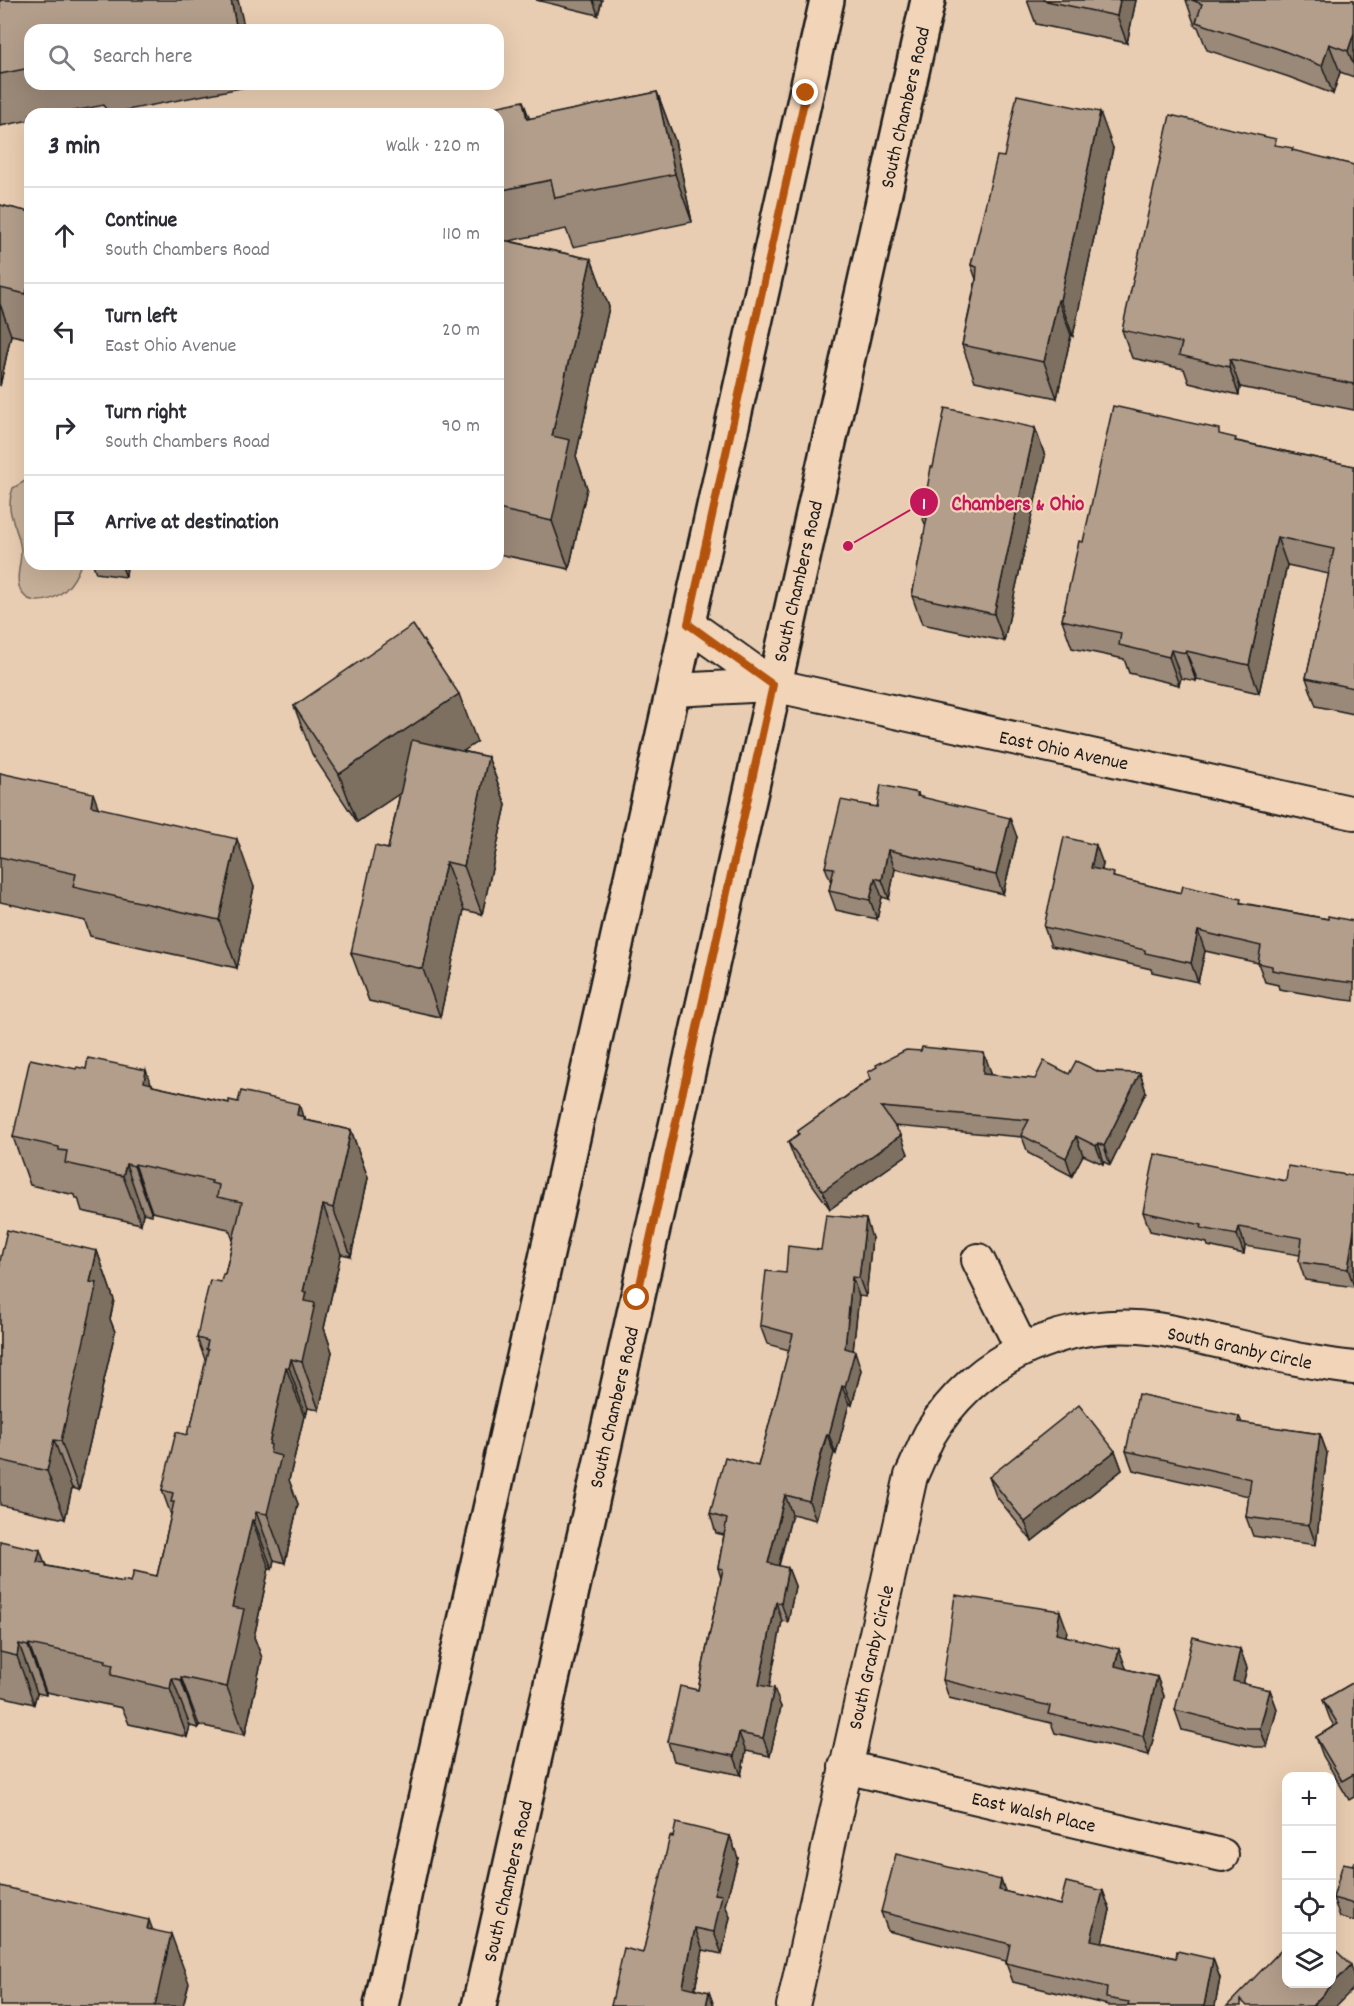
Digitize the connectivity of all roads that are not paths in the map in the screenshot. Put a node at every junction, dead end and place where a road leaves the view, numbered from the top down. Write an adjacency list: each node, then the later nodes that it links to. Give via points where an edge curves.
1 (827, 0): 3 (main road)
2 (928, 0): 4 (main road, South Chambers Road)
3 (688, 624): 4 (street, East Ohio Avenue); 5 (main road)
4 (773, 685): 5 (street, East Ohio Avenue); 6 (street, East Ohio Avenue); 13 (main road, South Chambers Road)
5 (673, 690): 12 (main road)
6 (1354, 813)
7 (978, 1260): 8 (street)
8 (1022, 1349): 9 (street, South Granby Circle, via 1064,1333 1110,1326 1156,1329); 10 (street, South Granby Circle, via 992,1366 958,1397 931,1434 911,1476)
9 (1354, 1368)
10 (845, 1767): 11 (street, East Walsh Place); 14 (street, South Granby Circle)
11 (1222, 1855)
12 (381, 2006)
13 (479, 2006)
14 (793, 2006)

